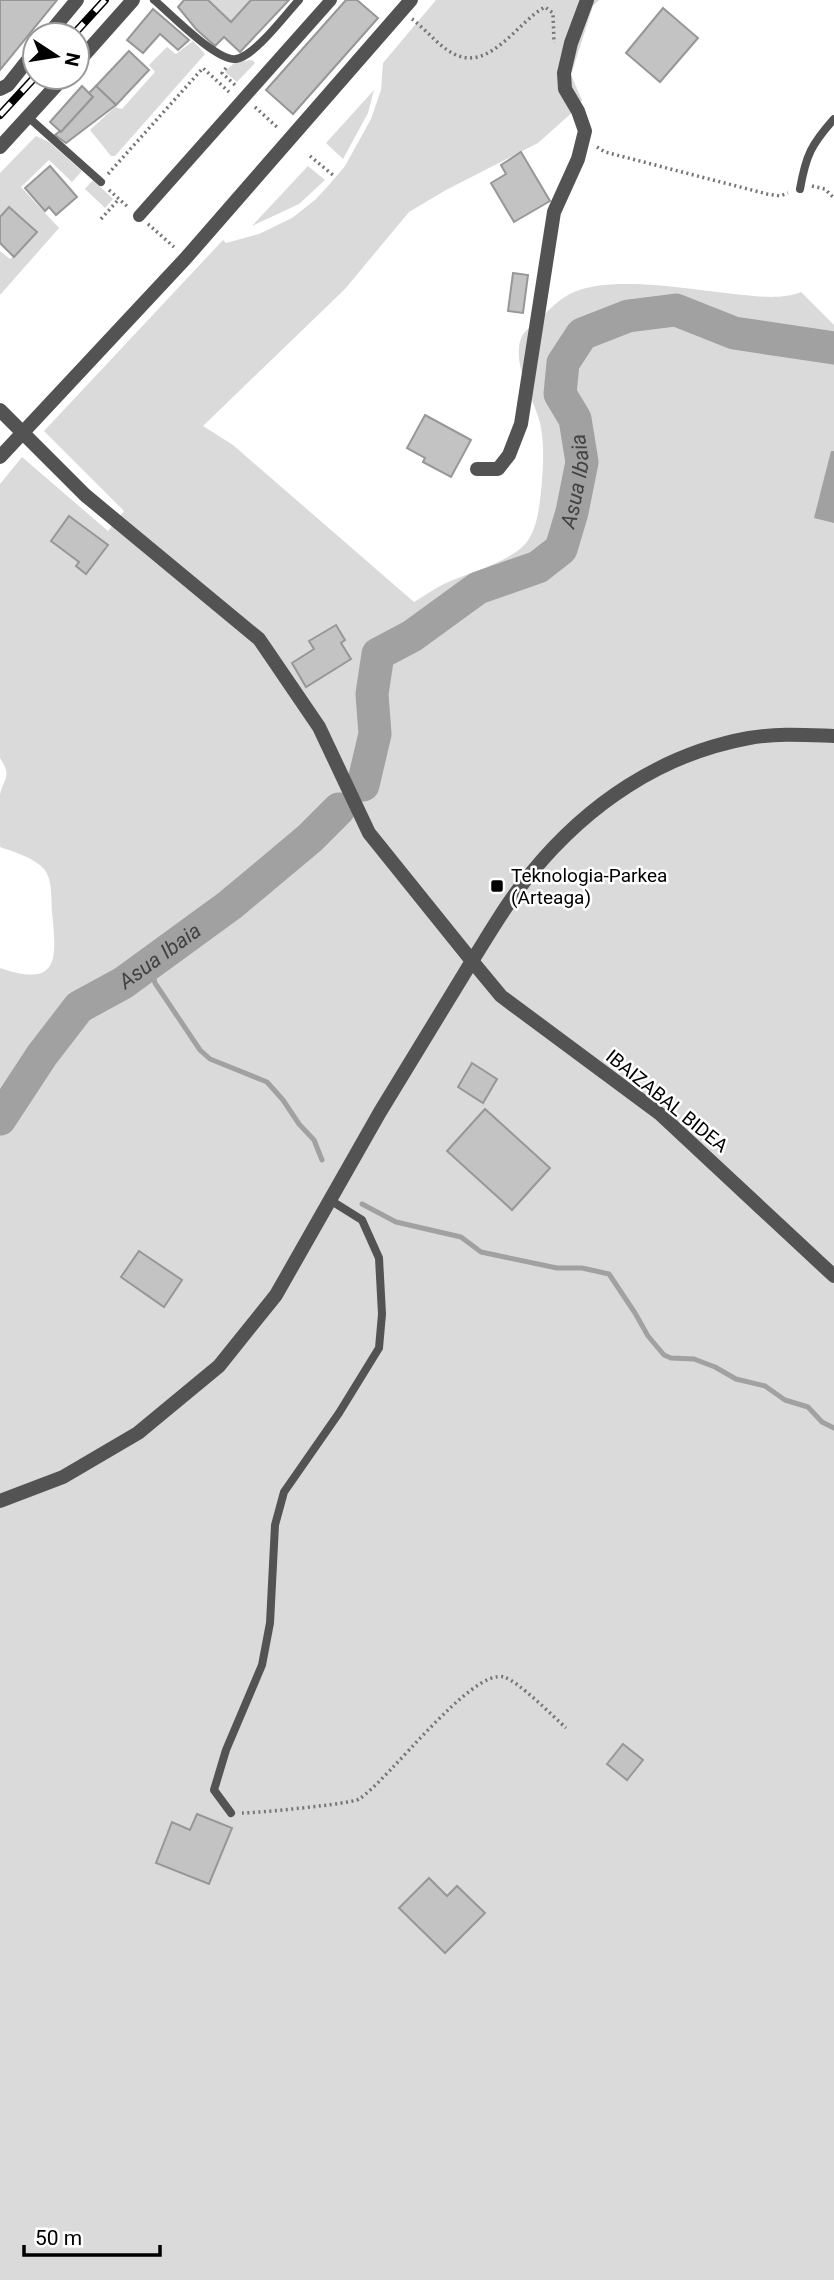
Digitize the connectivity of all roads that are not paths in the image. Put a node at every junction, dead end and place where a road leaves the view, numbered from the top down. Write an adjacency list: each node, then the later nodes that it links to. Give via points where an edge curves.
1 (77, 0): 8 (street)
2 (133, 0): 9 (street)
3 (154, 0): 4 (lane, via 219,55 233,59 254,49)
4 (299, 0)
5 (331, 0): 18 (street)
6 (411, 0): 20 (street, via 185,259)
7 (587, 0): 22 (street, via 571,43 565,89 585,131 554,212 521,424 498,470)
8 (60, 21)
9 (91, 47)
10 (21, 69): 11 (street)
11 (0, 89)
12 (51, 91): 13 (street)
13 (28, 117): 15 (street); 16 (lane)
14 (834, 119): 17 (lane, via 814,141)
15 (0, 147)
16 (101, 182)
17 (800, 189)
18 (139, 216)
19 (0, 410): 20 (street, IBAIZABAL BIDEA)
20 (22, 432): 21 (street); 24 (street, IBAIZABAL BIDEA, via 85,495 259,639 318,727 369,833)
21 (0, 457)
22 (477, 469)
23 (834, 736): 24 (street, via 792,734 710,747 619,790 582,818 531,873)
24 (472, 961): 25 (street); 26 (street, IBAIZABAL BIDEA, via 501,996 660,1114)
25 (330, 1200): 27 (street, via 275,1295 219,1366 138,1433 63,1477); 28 (lane, via 362,1220 379,1258 379,1348 284,1492 275,1524 270,1623 262,1665 214,1790)
26 (834, 1276)
27 (0, 1501)
28 (231, 1813)

